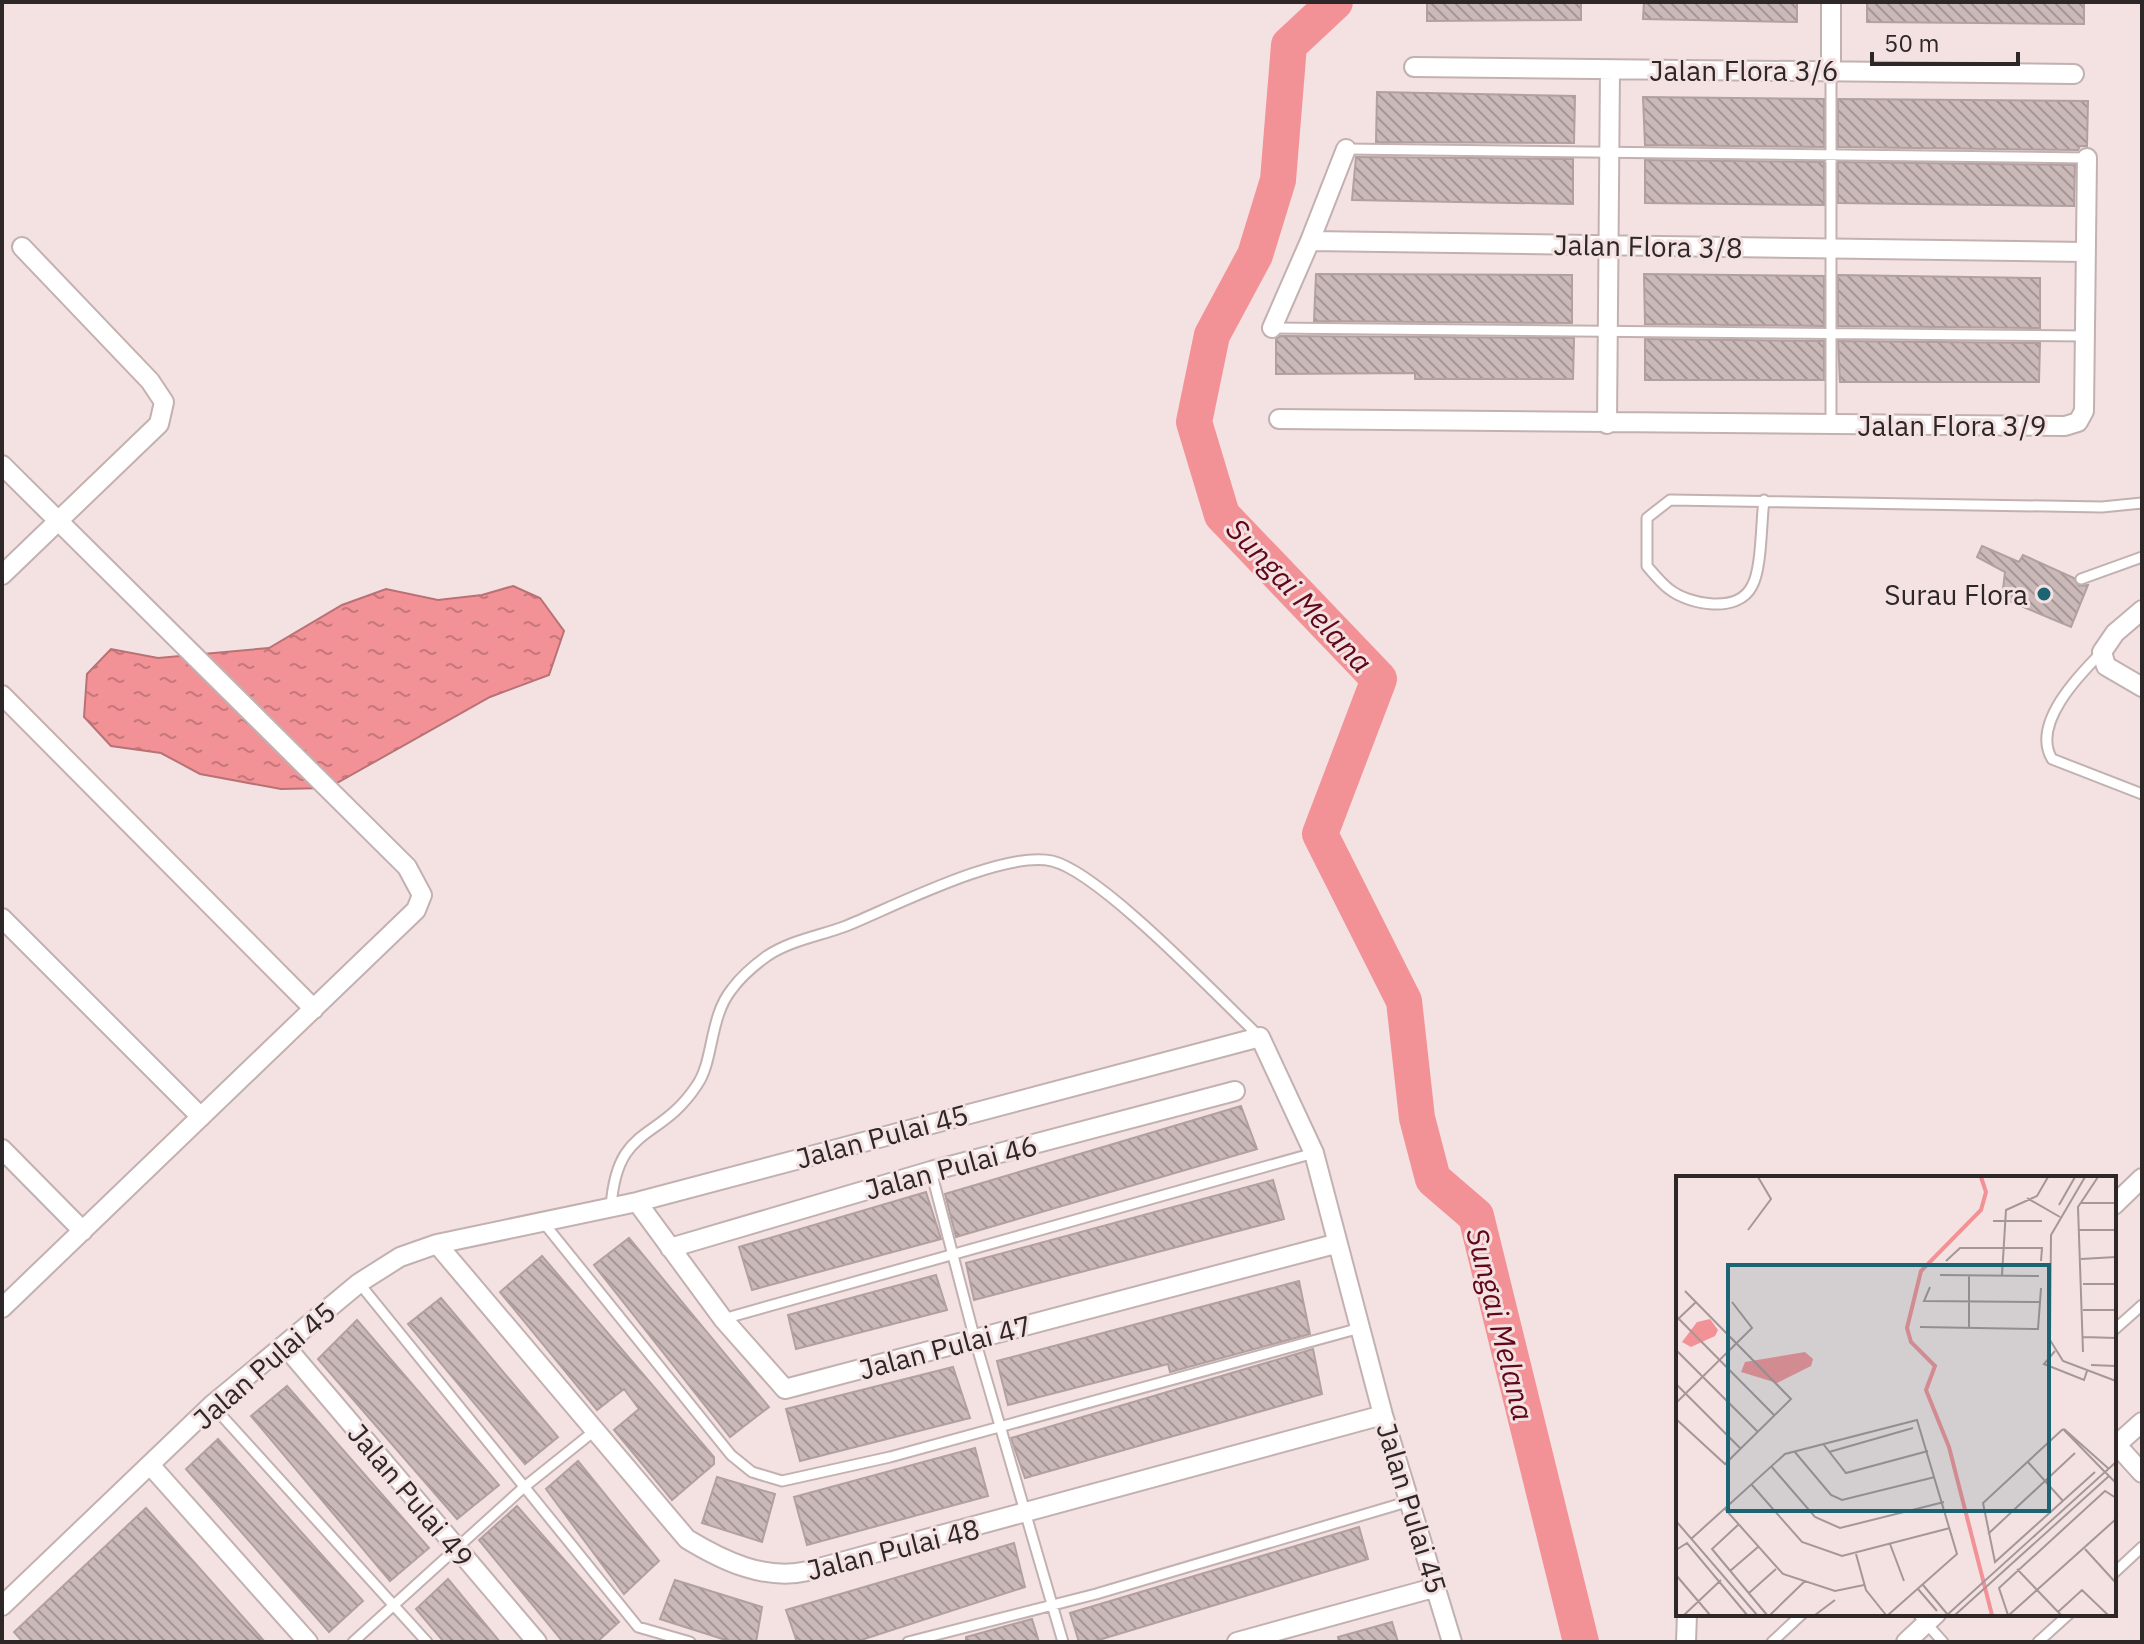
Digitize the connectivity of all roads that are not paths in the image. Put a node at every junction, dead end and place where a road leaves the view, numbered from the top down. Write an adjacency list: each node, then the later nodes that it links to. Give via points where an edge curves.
1 (1831, 2): 4 (street)
2 (1414, 67): 3 (street, Jalan Flora 3/6)
3 (1610, 70): 4 (street, Jalan Flora 3/6); 7 (street)
4 (1831, 70): 5 (street, Jalan Flora 3/6); 8 (lane)
5 (2074, 74)
6 (1346, 149): 7 (lane); 10 (street)
7 (1609, 154): 8 (lane); 11 (street)
8 (1833, 157): 9 (lane); 13 (lane)
9 (2087, 158): 14 (street, Jalan Flora 3/9)
10 (1310, 241): 11 (street, Jalan Flora 3/8); 15 (street)
11 (1609, 246): 13 (street, Jalan Flora 3/8); 16 (street)
12 (22, 247): 25 (street, via 164,402 159,424)
13 (1833, 249): 14 (street, Jalan Flora 3/8); 17 (lane)
14 (2085, 252): 18 (street, Jalan Flora 3/9)
15 (1272, 328): 16 (lane)
16 (1608, 331): 17 (lane); 20 (street)
17 (1832, 333): 18 (lane); 21 (lane)
18 (2085, 336): 21 (street, Jalan Flora 3/9, via 2084,411 2078,422)
19 (1279, 419): 20 (street, Jalan Flora 3/9)
20 (1607, 424): 21 (street, Jalan Flora 3/9)
21 (1831, 424)
22 (2, 465): 25 (street)
23 (1764, 500): 23 (lane, via 1670,500 1647,518 1647,566 1670,590 1700,603 1743,598 1754,585); 24 (lane, via 2102,507)
24 (2142, 503)
25 (59, 521): 27 (street); 35 (street, via 417,881 422,895 416,910)
26 (2142, 557): 28 (lane)
27 (2, 575)
28 (2081, 579)
29 (2142, 610): 30 (street)
30 (2102, 652): 31 (street, via 2106,666); 33 (lane, via 2064,693 2047,736 2048,751 2052,759)
31 (2142, 687)
32 (2, 695): 35 (street)
33 (2142, 794)
34 (2, 918): 38 (street)
35 (314, 1009): 38 (street)
36 (1260, 1037): 40 (street, Jalan Pulai 45); 43 (street, Jalan Pulai 45); 45 (lane, via 1096,883 1053,861 999,867 892,904 767,957 731,990 713,1027 699,1083 671,1116 621,1156)
37 (1235, 1091): 41 (street, Jalan Pulai 46)
38 (201, 1117): 47 (street)
39 (2, 1149): 47 (street)
40 (1314, 1153): 49 (street, Jalan Pulai 45); 51 (lane)
41 (931, 1171): 50 (street, Jalan Pulai 46); 51 (lane)
42 (2142, 1178): 44 (street)
43 (637, 1202): 45 (street, Jalan Pulai 45); 50 (street, Jalan Pulai 47)
44 (2116, 1203)
45 (611, 1207): 46 (street, Jalan Pulai 45)
46 (543, 1222): 48 (street, Jalan Pulai 45); 63 (lane, via 731,1455 752,1472 782,1481)
47 (83, 1231): 54 (street)
48 (437, 1244): 52 (street, Jalan Pulai 45, via 381,1266); 64 (street, Jalan Pulai 48)
49 (1335, 1244): 56 (street, Jalan Pulai 45); 58 (street, Jalan Pulai 47)
50 (670, 1248): 55 (street, Jalan Pulai 47)
51 (952, 1254): 55 (lane); 58 (lane)
52 (359, 1283): 59 (street, Jalan Pulai 45); 69 (lane)
53 (2142, 1305): 57 (lane)
54 (2, 1308)
55 (723, 1319): 58 (street, Jalan Pulai 47, via 785,1389)
56 (1362, 1328): 61 (street, Jalan Pulai 45); 63 (lane)
57 (2116, 1328)
58 (975, 1340): 63 (lane)
59 (286, 1347): 60 (street, Jalan Pulai 45); 73 (street, Jalan Pulai 49)
60 (212, 1405): 67 (street, Jalan Pulai 45); 76 (lane)
61 (1383, 1415): 70 (street, Jalan Pulai 45); 71 (street, Jalan Pulai 48)
62 (2142, 1422): 65 (street)
63 (999, 1425): 71 (lane)
64 (593, 1432): 69 (lane); 71 (street, Jalan Pulai 48, via 687,1539 720,1558 758,1570 790,1575)
65 (2116, 1444)
66 (2116, 1446): 68 (street)
67 (151, 1466): 78 (street, Jalan Pulai 45); 83 (street)
68 (2142, 1473)
69 (523, 1488): 73 (lane); 87 (lane, via 638,1627)
70 (1410, 1501): 75 (street, Jalan Pulai 45); 77 (lane)
71 (1025, 1515): 77 (lane)
72 (2142, 1547): 74 (lane)
73 (455, 1548): 76 (lane); 86 (street, Jalan Pulai 49)
74 (2116, 1571)
75 (1437, 1587): 90 (street); 91 (street, Jalan Pulai 45)
76 (394, 1604): 84 (lane); 85 (lane)
77 (1052, 1604): 88 (lane); 89 (lane)
78 (2, 1606)
79 (1687, 1616): 92 (street)
80 (1800, 1616): 93 (lane)
81 (2067, 1616): 96 (lane)
82 (1927, 1617): 94 (street); 95 (lane)
83 (308, 1642)
84 (353, 1642)
85 (427, 1642)
86 (537, 1642)
87 (690, 1642)
88 (908, 1642)
89 (1063, 1642)
90 (1237, 1642)
91 (1452, 1642)
92 (1686, 1642)
93 (1772, 1642)
94 (1906, 1642)
95 (1943, 1642)
96 (2038, 1642)

